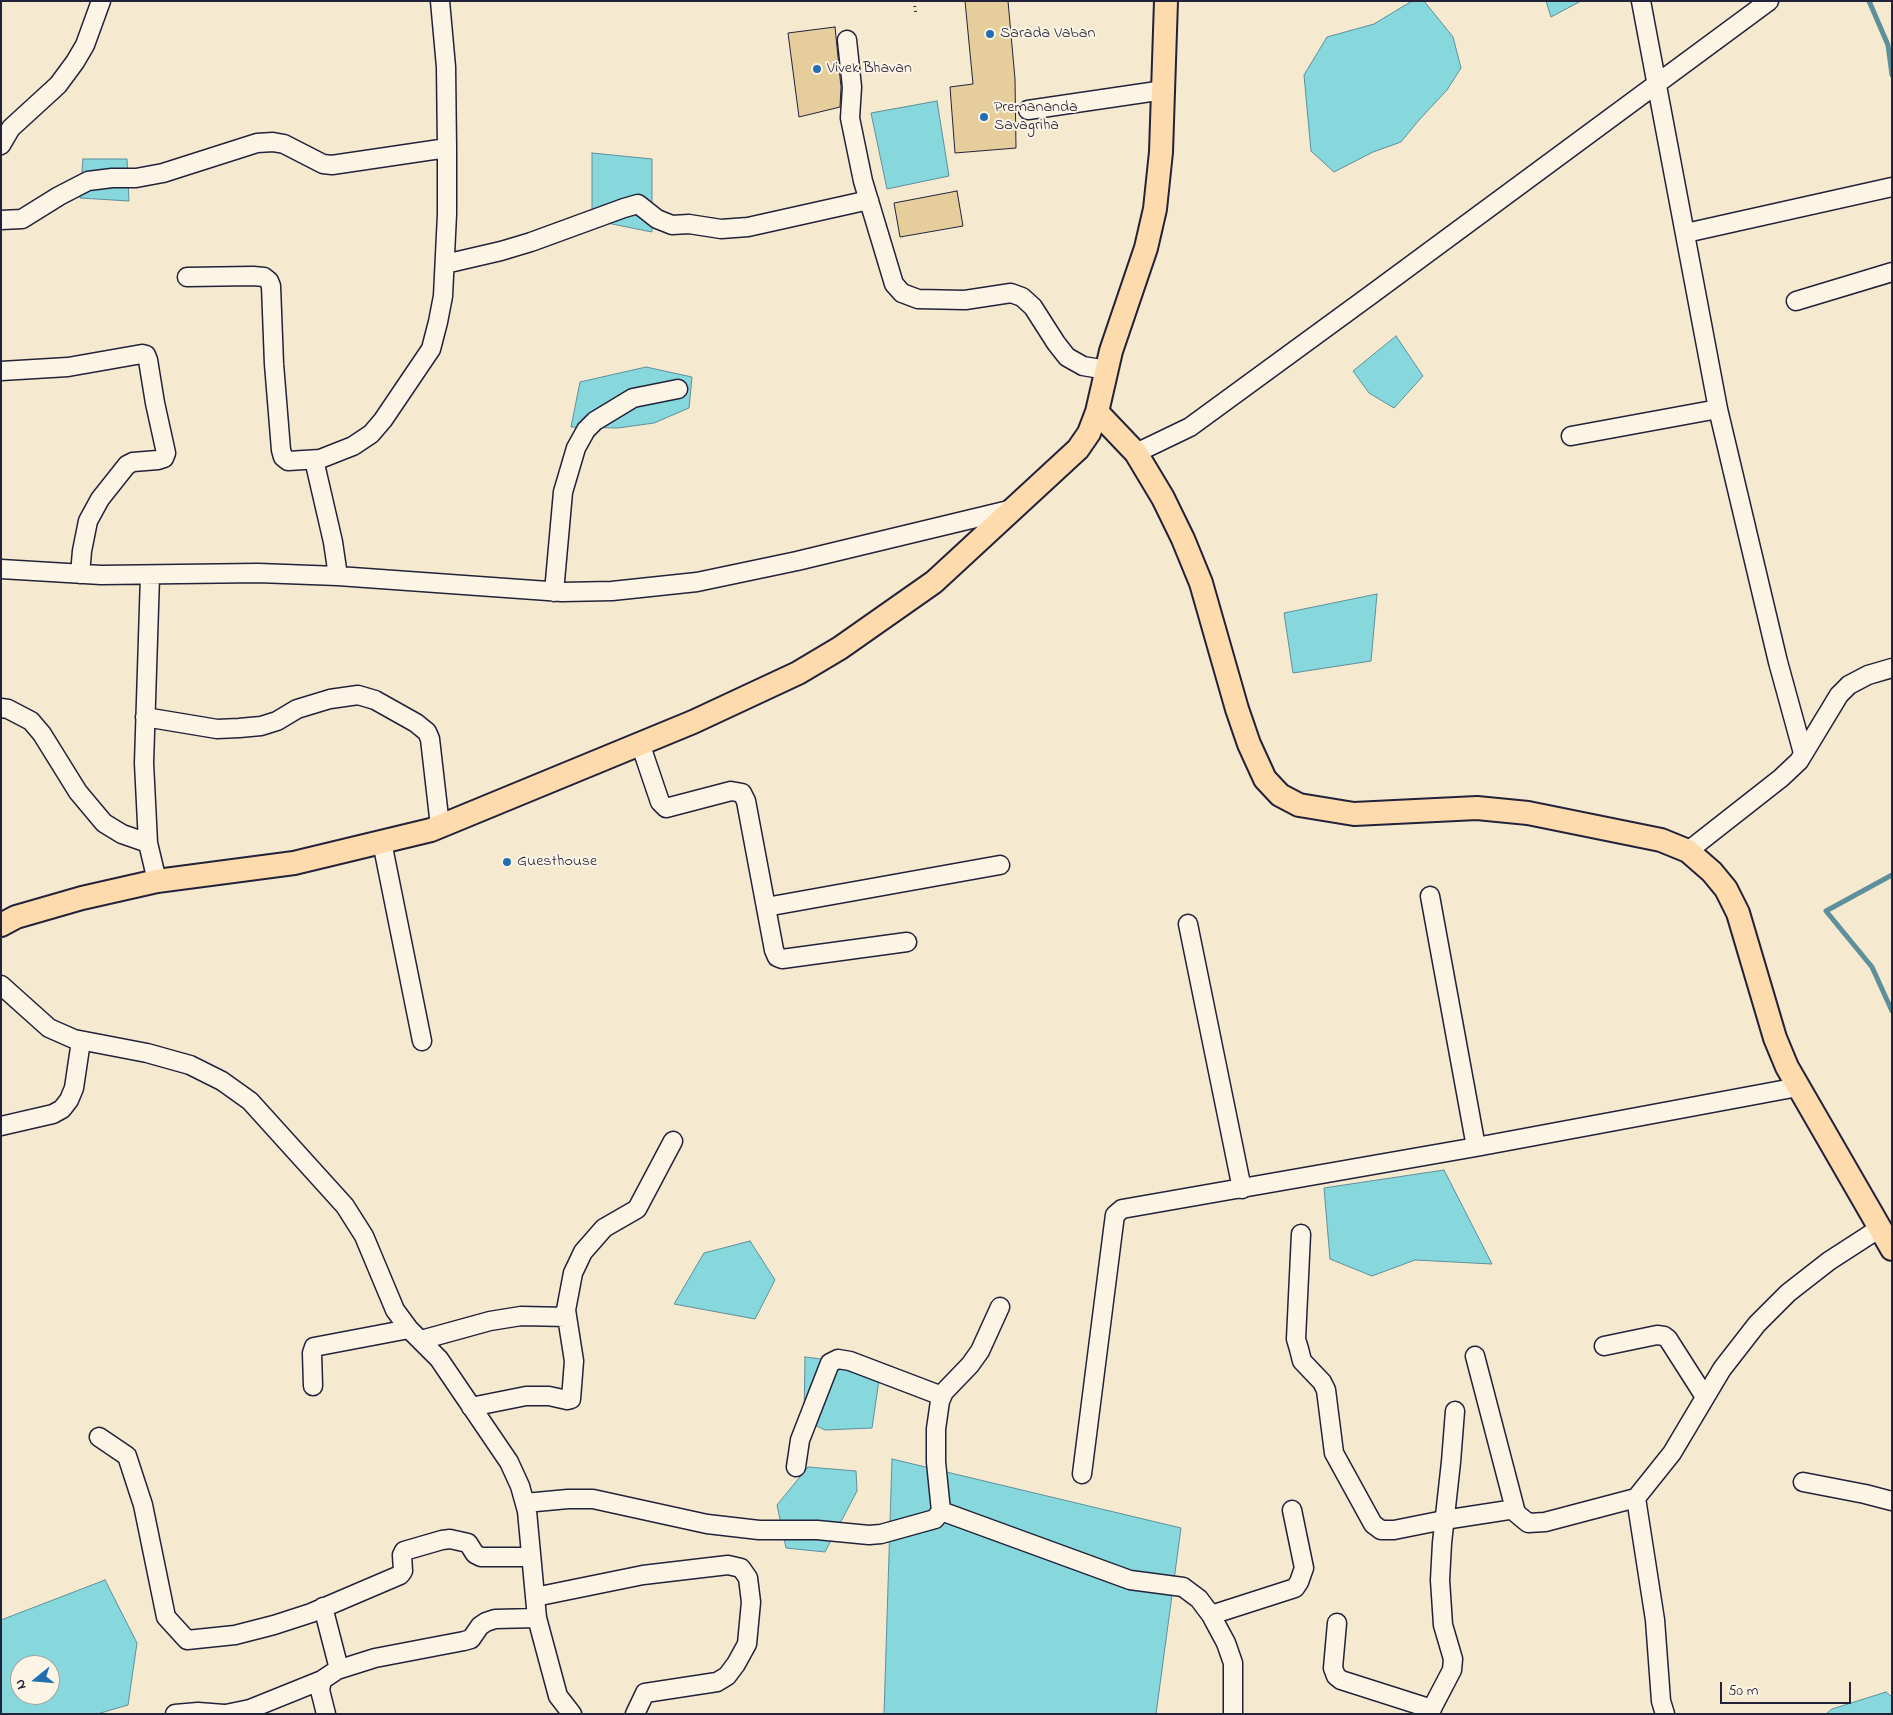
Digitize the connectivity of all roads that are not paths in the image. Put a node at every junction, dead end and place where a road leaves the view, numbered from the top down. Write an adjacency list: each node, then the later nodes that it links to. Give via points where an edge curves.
1 (101, 1): 10 (street, via 85,45 75,62 58,85 11,128)
2 (440, 1): 11 (street, via 446,67)
3 (1166, 1): 8 (main road)
4 (1640, 1): 7 (street)
5 (1769, 1): 7 (street)
6 (847, 40): 13 (street, via 852,87 850,118)
7 (1656, 84): 15 (street); 26 (street, via 1190,426)
8 (1164, 90): 9 (street); 20 (main road, via 1153,216)
9 (1028, 110)
10 (1, 145)
11 (447, 148): 14 (street, via 332,165 323,164 284,144 257,143 163,174 88,182 22,219); 16 (street)
12 (1891, 188): 15 (street)
13 (869, 200): 16 (street, via 748,227 721,229 672,225 657,219 638,204 523,244); 20 (street, via 894,284 902,293 918,299 940,301 1011,293 1022,297 1033,307 1067,357 1083,366)
14 (1, 220)
15 (1686, 233): 23 (street)
16 (445, 264): 27 (street, via 438,322 430,349 419,368 371,434 353,446)
17 (1892, 272): 19 (street)
18 (187, 277): 27 (street, via 254,276 269,281 283,457 288,461)
19 (1796, 301)
20 (1107, 370): 24 (main road)
21 (1, 371): 30 (street, via 68,367 142,354 148,360 166,453 158,460 127,465 100,499 88,521)
22 (678, 389): 33 (street, via 633,398 586,430 576,448 563,492)
23 (1718, 409): 25 (street); 38 (street, via 1778,662)
24 (1097, 412): 26 (main road); 28 (main road, via 1078,449)
25 (1571, 436)
26 (1136, 453): 42 (main road, via 1163,498 1201,583 1249,744 1265,779 1280,795 1299,805 1354,814 1477,808 1528,813 1661,840)
27 (320, 459): 32 (street, via 315,464)
28 (1014, 509): 33 (street, via 696,582 612,591); 37 (main road, via 934,582 840,648 798,673)
29 (1, 569): 30 (street)
30 (80, 574): 31 (street)
31 (150, 576): 32 (street, via 258,573); 36 (street)
32 (338, 576): 33 (street)
33 (554, 592)
34 (1892, 668): 38 (street, via 1868,675 1839,695)
35 (1, 708): 41 (street, via 31,721 78,792 104,823 122,834)
36 (145, 717): 39 (street, via 217,728 239,728 277,721 297,709 330,699 358,695 375,700 416,723 430,739); 41 (street)
37 (640, 744): 39 (main road); 46 (street, via 660,802 666,808 731,791 742,793)
38 (1804, 753): 42 (street, via 1781,778)
39 (440, 826): 40 (main road)
40 (382, 842): 44 (main road, via 294,863); 52 (street)
41 (148, 843): 44 (street)
42 (1688, 851): 53 (main road, via 1726,889 1738,913 1775,1038)
43 (1000, 865): 46 (street)
44 (156, 881): 48 (main road, via 82,898 16,917)
45 (1430, 896): 56 (street)
46 (766, 907): 49 (street, via 774,950 782,959)
47 (1188, 924): 57 (street)
48 (1, 925)
49 (907, 942)
50 (1, 985): 51 (street, via 49,1028)
51 (81, 1041): 54 (street, via 74,1088 62,1109); 63 (street, via 190,1065 222,1081 250,1101 345,1206 364,1236 395,1310)
52 (422, 1041)
53 (1798, 1087): 56 (street); 58 (main road)
54 (1, 1126)
55 (673, 1141): 62 (street, via 637,1209 604,1228 583,1252 573,1273)
56 (1476, 1147): 57 (street)
57 (1242, 1189): 73 (street, via 1122,1209 1115,1215)
58 (1880, 1228): 60 (main road); 68 (street, via 1788,1293 1739,1345)
59 (1301, 1234): 81 (street, via 1296,1339 1302,1361 1326,1390 1334,1453 1373,1524 1381,1530)
60 (1892, 1249)
61 (1000, 1307): 67 (street, via 980,1351)
62 (567, 1317): 63 (street, via 520,1316); 69 (street, via 574,1360 571,1398 526,1396)
63 (415, 1334): 66 (street, via 314,1347); 69 (street, via 439,1359)
64 (1604, 1346): 68 (street, via 1664,1336)
65 (1475, 1356): 78 (street)
66 (313, 1386)
67 (942, 1396): 72 (street, via 838,1359 830,1363 800,1440); 80 (street, via 936,1429)
68 (1705, 1397): 75 (street, via 1672,1453)
69 (471, 1407): 77 (street, via 510,1462)
70 (1455, 1411): 81 (street)
71 (99, 1437): 84 (street, via 127,1456 143,1505 166,1617 187,1640 235,1635)
72 (796, 1467)
73 (1082, 1474)
74 (1803, 1482): 76 (street)
75 (1636, 1498): 78 (street, via 1545,1522 1528,1523 1516,1514); 97 (street, via 1655,1620)
76 (1892, 1501)
77 (525, 1503): 80 (street, via 593,1499 708,1524 869,1536 935,1519); 82 (street)
78 (1515, 1509): 81 (street)
79 (1292, 1510): 85 (street, via 1304,1568 1299,1582 1294,1588)
80 (941, 1511): 85 (street, via 1130,1580 1183,1587 1199,1599)
81 (1444, 1520): 90 (street, via 1441,1604 1443,1625 1453,1659 1452,1670)
82 (530, 1557): 83 (street); 84 (street, via 481,1557 468,1543 442,1540 404,1551 400,1575)
83 (535, 1597): 86 (street); 95 (street, via 643,1575 728,1565 741,1568 748,1578 751,1602 747,1644 736,1664 727,1676 717,1682 645,1693)
84 (323, 1607): 88 (street)
85 (1211, 1615): 96 (street, via 1233,1663)
86 (537, 1618): 88 (street, via 495,1619 480,1626 471,1639 464,1642 375,1658); 94 (street, via 558,1696)
87 (1337, 1623): 90 (street, via 1333,1668 1336,1676)
88 (337, 1670): 89 (street)
89 (322, 1680): 92 (street, via 250,1709); 93 (street, via 320,1690)
90 (1431, 1711)
91 (175, 1714): 92 (street)
92 (225, 1714)
93 (326, 1714)
94 (572, 1714)
95 (634, 1714)
96 (1233, 1714)
97 (1665, 1714)

